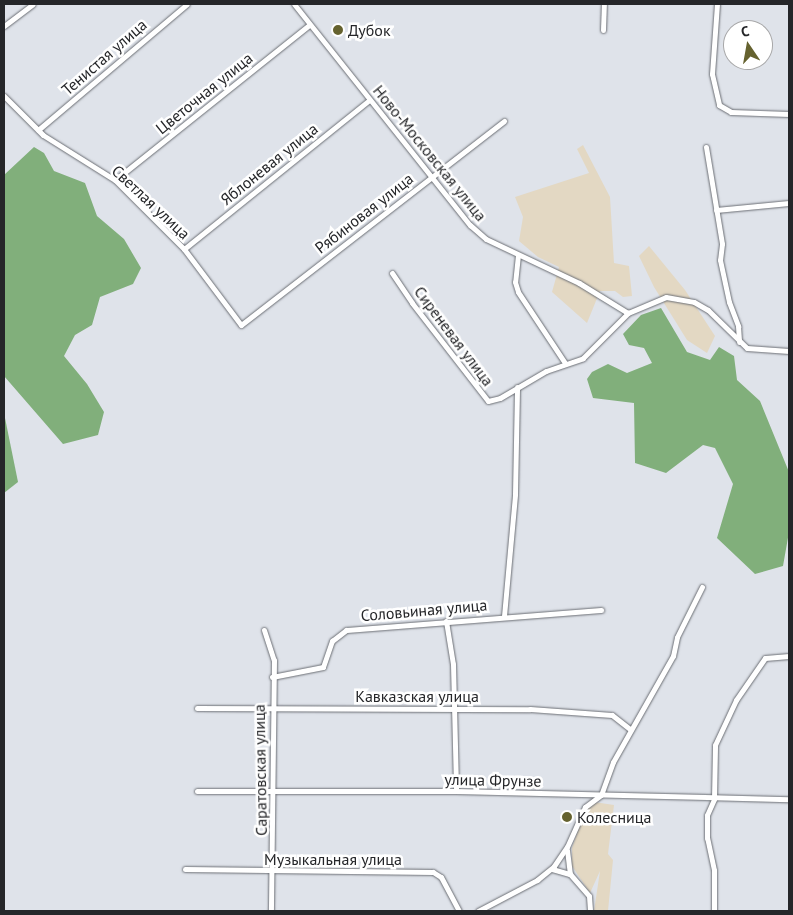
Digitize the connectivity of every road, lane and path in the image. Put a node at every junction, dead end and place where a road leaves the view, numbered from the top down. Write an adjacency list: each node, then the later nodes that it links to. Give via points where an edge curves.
1 (33, 4): 7 (street)
2 (188, 4): 13 (street, Тенистая улица)
3 (294, 4): 6 (street, Ново-Московская улица)
4 (604, 4): 8 (street)
5 (717, 4): 11 (street, via 712,74 719,105 731,112)
6 (309, 25): 10 (street, Ново-Московская улица); 16 (street, Цветочная улица)
7 (4, 26)
8 (604, 30)
9 (4, 96): 13 (street, Светлая улица)
10 (369, 100): 15 (street, Ново-Московская улица); 19 (street, Яблоневая улица)
11 (789, 114)
12 (504, 121): 15 (street, Рябиновая улица)
13 (38, 130): 16 (street, Светлая улица)
14 (706, 147): 18 (street)
15 (431, 177): 20 (street, Ново-Московская улица, via 470,225 486,239); 23 (street, Рябиновая улица)
16 (115, 180): 19 (street, Светлая улица)
17 (789, 203): 18 (street)
18 (716, 210): 24 (street, via 722,244 720,260 738,326)
19 (184, 249): 23 (street, Светлая улица)
20 (518, 255): 22 (street, Ново-Московская улица, via 578,283); 26 (street, via 515,282 518,292)
21 (392, 273): 27 (street, Сиреневая улица, via 488,401)
22 (628, 313): 24 (street, via 666,297 694,302 719,319); 26 (street, Сиреневая улица, via 583,358)
23 (241, 325)
24 (739, 343): 25 (street, via 763,351)
25 (789, 351)
26 (565, 363): 27 (street, Сиреневая улица)
27 (517, 387): 30 (street, via 515,494)
28 (702, 587): 38 (street, via 677,637 673,656)
29 (601, 610): 30 (street, Соловьиная улица)
30 (504, 616): 31 (street, Соловьиная улица)
31 (446, 621): 34 (street, Соловьиная улица, via 346,630 332,641 323,667); 37 (street)
32 (264, 630): 34 (street, Саратовская улица, via 274,660)
33 (789, 656): 44 (street, via 765,658 718,732)
34 (272, 677): 36 (street, Саратовская улица)
35 (197, 708): 36 (street, Кавказская улица)
36 (272, 709): 37 (street, Кавказская улица); 40 (street, Саратовская улица)
37 (455, 709): 38 (street, Кавказская улица, via 530,709 612,715); 41 (street)
38 (630, 729): 42 (street, via 612,762)
39 (197, 791): 40 (street, улица Фрунзе)
40 (274, 791): 41 (street, улица Фрунзе); 48 (street, Саратовская улица)
41 (456, 791): 42 (street, улица Фрунзе)
42 (601, 795): 44 (street, улица Фрунзе); 45 (street, via 585,807)
43 (789, 798): 44 (street, улица Фрунзе)
44 (714, 799): 54 (street, via 707,823 714,870)
45 (567, 847): 47 (street); 49 (street)
46 (185, 869): 48 (street, Музыкальная улица)
47 (551, 869): 49 (street); 52 (street)
48 (272, 872): 50 (street, Саратовская улица); 51 (street, Музыкальная улица, via 433,872 441,877)
49 (570, 874): 53 (street, via 589,896)
50 (271, 911)
51 (459, 911)
52 (478, 911)
53 (590, 911)
54 (714, 911)

